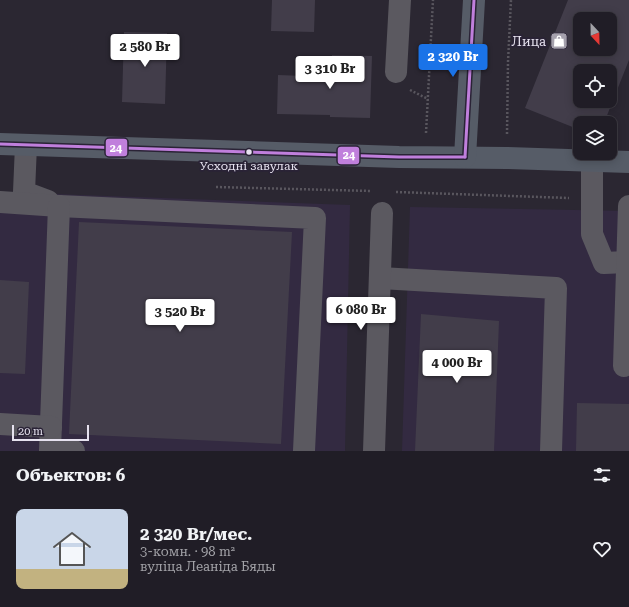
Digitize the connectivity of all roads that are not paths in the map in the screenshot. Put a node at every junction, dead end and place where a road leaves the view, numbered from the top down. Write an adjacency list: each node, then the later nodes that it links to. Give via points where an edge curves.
1 (400, 0): 3 (street)
2 (474, 0): 6 (main road)
3 (396, 72)
4 (0, 144): 5 (main road)
5 (26, 145): 6 (main road); 10 (street, via 24,192)
6 (465, 157): 7 (main road)
7 (592, 161): 8 (main road); 13 (street, via 592,234 604,263)
8 (629, 162)
9 (0, 202): 10 (street)
10 (59, 206): 17 (street); 19 (street, via 315,218)
11 (629, 206): 13 (street)
12 (382, 213): 14 (street)
13 (627, 262): 15 (street)
14 (380, 278): 20 (street); 21 (street, via 556,288)
15 (624, 366)
16 (0, 424): 17 (street)
17 (51, 427): 18 (street, via 50,450)
18 (74, 451)
19 (304, 451)
20 (374, 451)
21 (551, 451)

